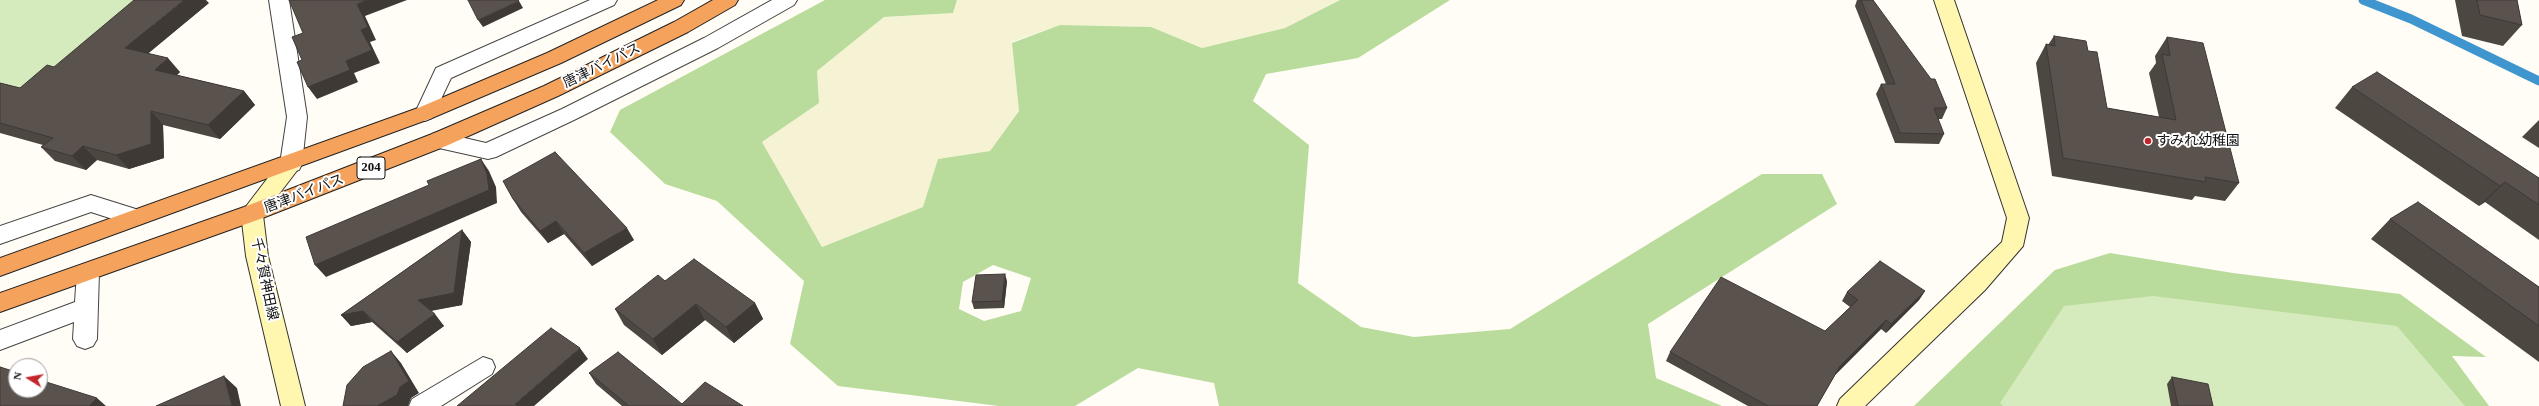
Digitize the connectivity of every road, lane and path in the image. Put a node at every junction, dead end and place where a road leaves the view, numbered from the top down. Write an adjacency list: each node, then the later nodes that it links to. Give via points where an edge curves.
1 (280, 0): 9 (street, via 296,117)
2 (607, 0): 7 (street, via 443,73)
3 (674, 0): 7 (highway, 唐津バイパス / 204, via 554,58)
4 (728, 0): 8 (highway, 唐津バイパス / 204, via 681,27 551,91)
5 (787, 0): 8 (street, via 704,46 569,114 488,151)
6 (1944, 0): 22 (street, via 2004,170 2018,218 2012,246)
7 (425, 113): 9 (highway, 唐津バイパス / 204)
8 (439, 140): 10 (highway, 唐津バイパス / 204)
9 (291, 164): 10 (street); 11 (highway, 唐津バイパス / 204)
10 (252, 214): 14 (highway, 唐津バイパス / 204); 20 (street, 千々賀神田線, via 256,256)
11 (134, 217): 12 (street, via 91,203); 13 (highway, 唐津バイパス / 204)
12 (0, 235)
13 (0, 267)
14 (88, 272): 15 (highway, 唐津バイパス / 204); 16 (street)
15 (0, 302)
16 (86, 308): 17 (street); 18 (street)
17 (85, 339)
18 (0, 340)
19 (483, 367): 21 (street)
20 (293, 406)
21 (421, 406)
22 (1849, 406)

